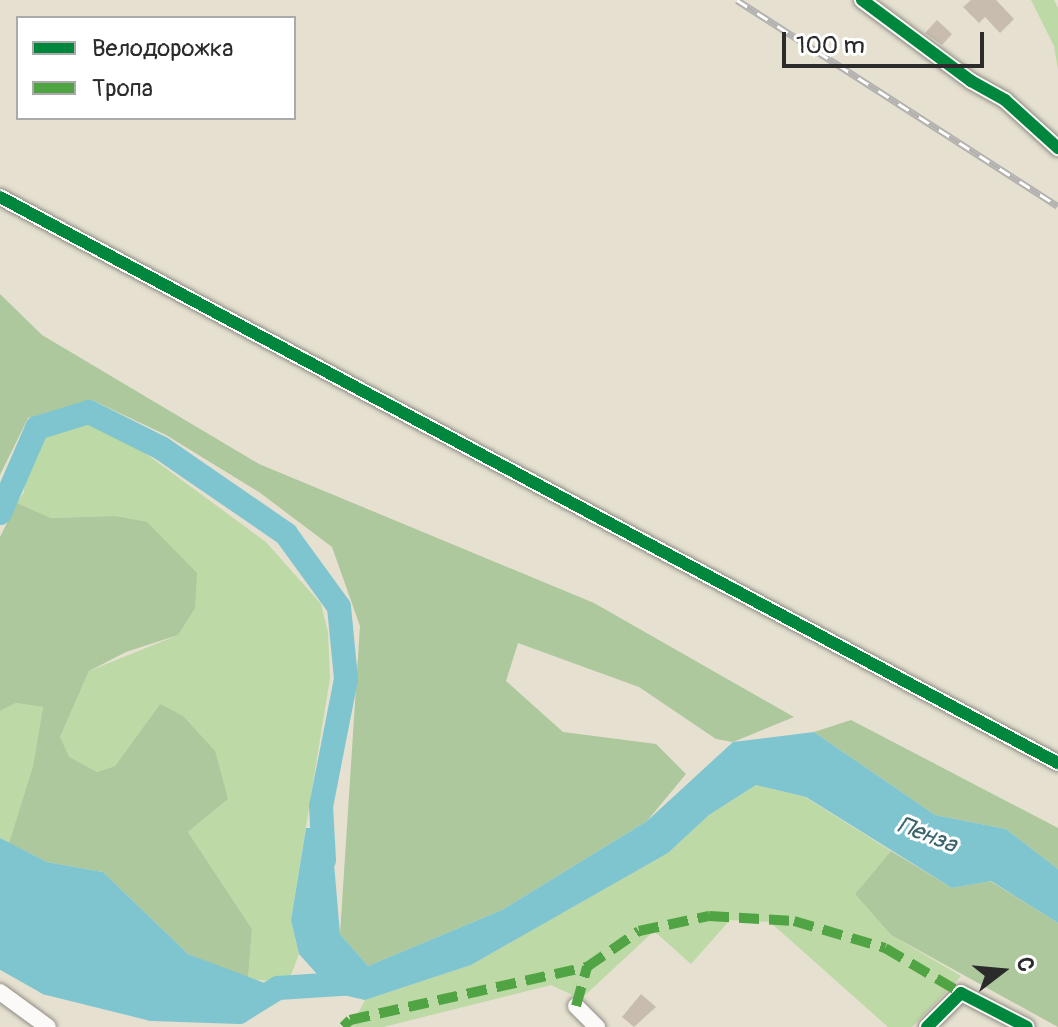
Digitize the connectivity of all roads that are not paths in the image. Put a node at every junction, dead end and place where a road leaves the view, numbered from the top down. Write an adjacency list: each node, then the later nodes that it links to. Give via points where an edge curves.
1 (862, 0): 2 (street, via 1005,100)
2 (1058, 148)
3 (0, 197): 4 (street)
4 (1058, 763)
5 (0, 992): 7 (street)
6 (576, 1006): 8 (street)
7 (48, 1027)
8 (597, 1027)
9 (927, 1027): 10 (street, via 961,993)
10 (1027, 1027)

